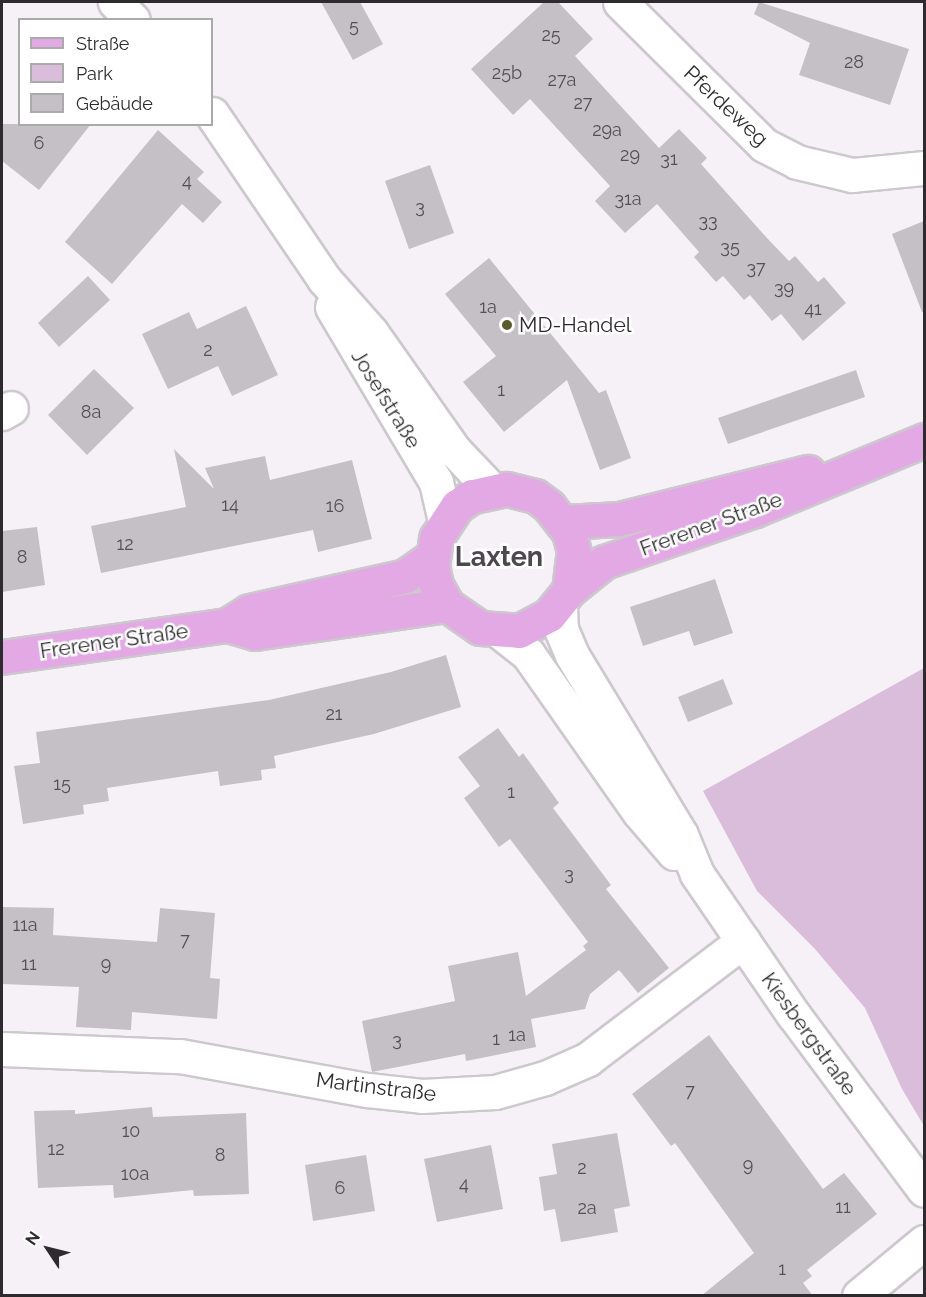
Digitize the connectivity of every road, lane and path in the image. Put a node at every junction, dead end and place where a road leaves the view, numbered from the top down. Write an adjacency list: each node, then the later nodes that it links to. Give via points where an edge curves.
1 (115, 2): 3 (street)
2 (620, 2): 5 (street, Pferdeweg, via 764,145 797,162 852,175)
3 (131, 18)
4 (213, 115): 6 (street, Josefstraße)
5 (924, 168)
6 (324, 279): 9 (street, Josefstraße, via 371,332 454,450); 10 (street, Josefstraße, via 347,337 436,483)
7 (924, 440): 8 (main road, Frerener Straße)
8 (857, 465): 11 (main road, Frerener Straße, via 792,474 619,519); 13 (main road, Frerener Straße, via 754,510 604,562)
9 (492, 490): 10 (main road, via 472,496); 11 (main road, via 535,496)
10 (445, 520): 12 (main road)
11 (564, 522): 13 (main road, via 574,552)
12 (432, 557): 14 (main road, via 436,585); 15 (main road, Frerener Straße, via 405,576 249,611)
13 (565, 597): 16 (main road, via 535,625); 18 (street, Kiesbergstraße, via 561,629 572,655 681,835)
14 (447, 605): 15 (main road, Frerener Straße, via 255,633); 16 (main road, via 471,624)
15 (227, 625): 17 (main road, Frerener Straße)
16 (500, 632): 18 (street, Kiesbergstraße, via 528,654 658,836)
17 (2, 657)
18 (697, 874): 19 (street, Kiesbergstraße)
19 (743, 941): 20 (street, Martinstraße, via 588,1059 544,1078 495,1092 422,1096 180,1056); 21 (street, Kiesbergstraße)
20 (2, 1049)
21 (924, 1191)
22 (924, 1242): 23 (street)
23 (859, 1296)

